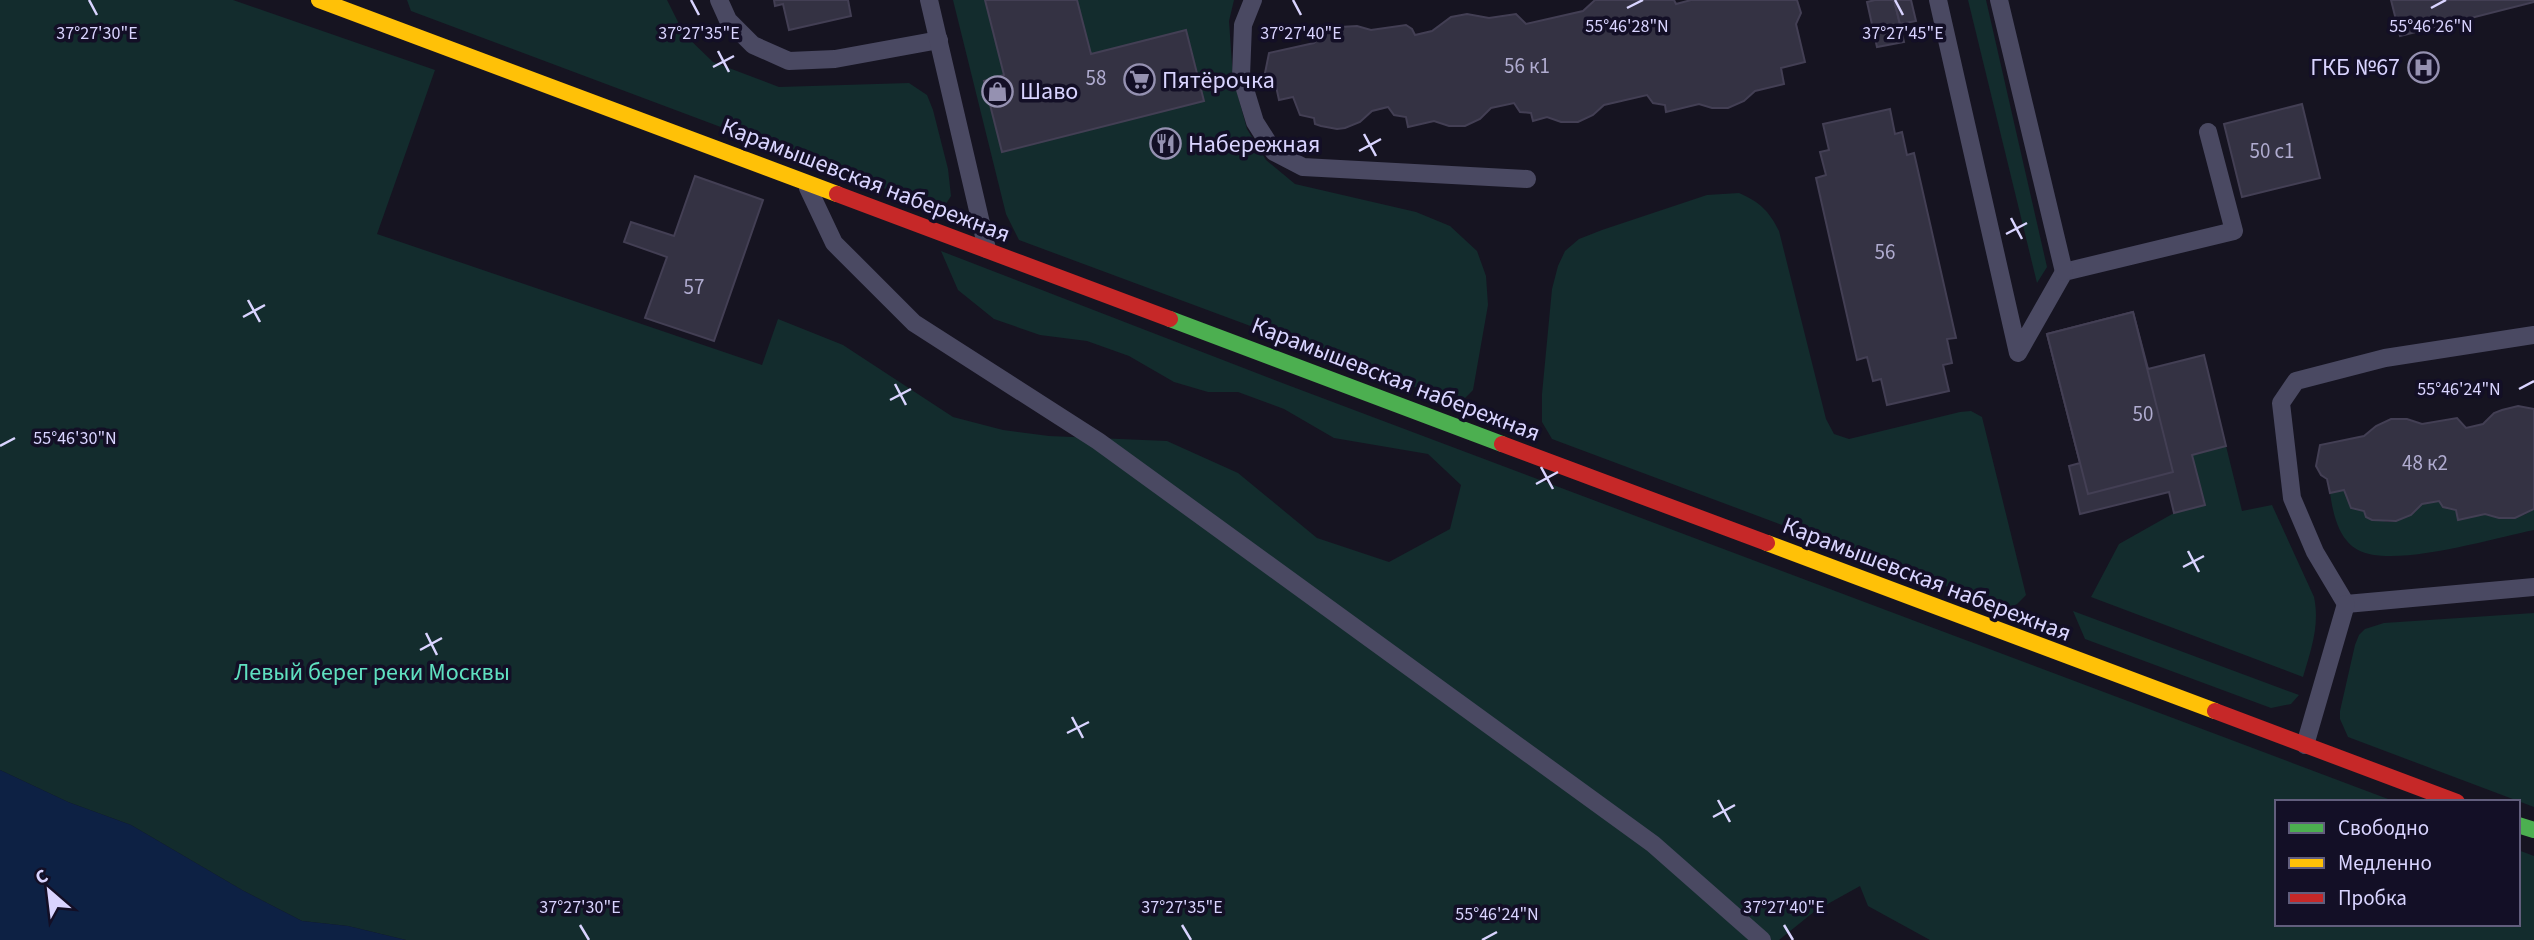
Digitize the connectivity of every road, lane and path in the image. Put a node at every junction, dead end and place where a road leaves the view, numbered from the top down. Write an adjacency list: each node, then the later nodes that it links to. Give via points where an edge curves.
1 (319, 0): 7 (street, Карамышевская набережная)
2 (719, 0): 8 (lane, via 729,20 752,44 789,61 835,59)
3 (929, 0): 8 (lane)
4 (1254, 0): 10 (lane, via 1243,25 1241,76 1255,122 1274,152 1303,167)
5 (1938, 0): 13 (lane, via 2018,353)
6 (1999, 0): 13 (lane)
7 (369, 8): 11 (street, Карамышевская набережная)
8 (939, 40): 12 (lane)
9 (2208, 132): 13 (lane, via 2234,230)
10 (1527, 179)
11 (806, 182): 12 (street, Карамышевская набережная); 19 (lane, via 834,243 915,323 1098,442 1653,844)
12 (987, 250): 17 (street, Карамышевская набережная)
13 (2064, 272)
14 (2534, 335): 16 (lane, via 2385,358 2296,381 2281,403 2291,498 2315,552)
15 (2534, 587): 16 (lane)
16 (2346, 604): 17 (lane)
17 (2305, 745): 18 (street, Карамышевская набережная)
18 (2452, 800)
19 (1762, 940)

